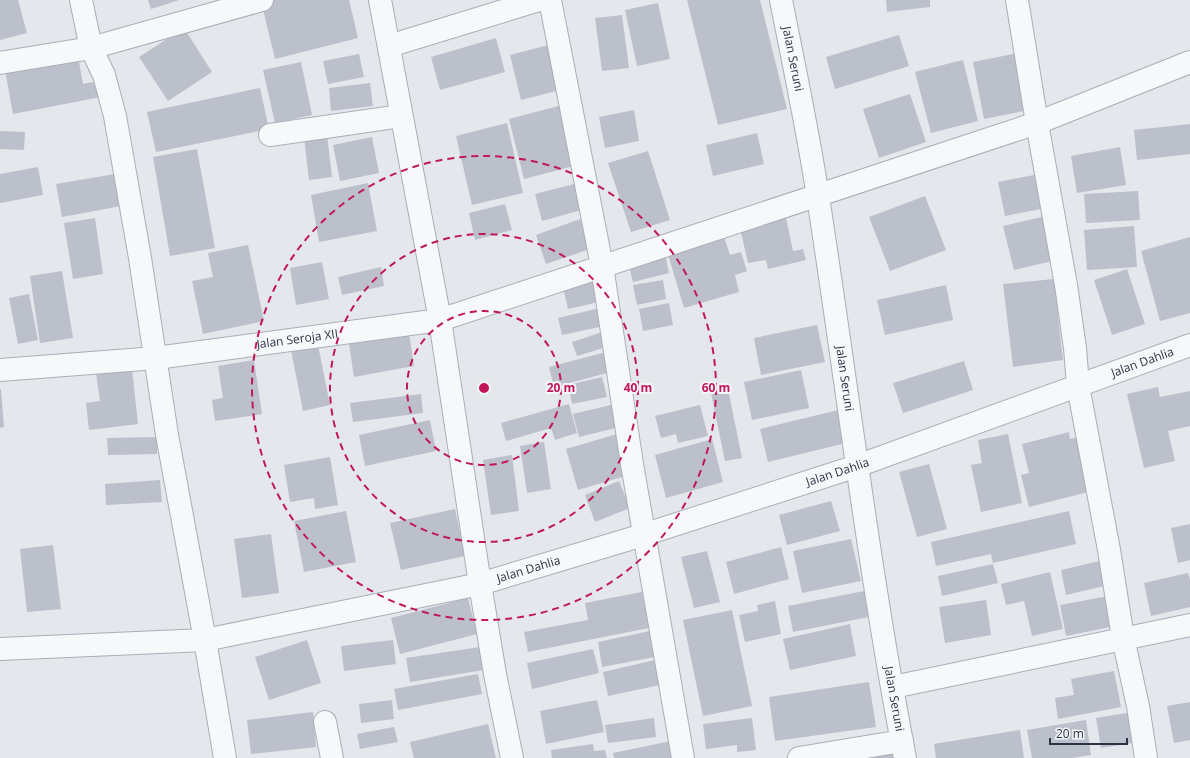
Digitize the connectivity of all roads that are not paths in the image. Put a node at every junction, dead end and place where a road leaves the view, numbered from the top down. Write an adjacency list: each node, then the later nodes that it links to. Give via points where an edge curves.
1 (81, 0): 9 (street)
2 (262, 0): 9 (street)
3 (380, 0): 8 (street)
4 (539, 0): 8 (street)
5 (550, 0): 16 (street)
6 (781, 0): 15 (street, Jalan Seruni)
7 (1017, 0): 13 (street)
8 (389, 46): 12 (street)
9 (91, 48): 11 (street); 19 (street, via 104,75 115,116)
10 (1190, 62): 13 (street, Jalan Seroja XII)
11 (0, 63)
12 (401, 116): 14 (street); 17 (street)
13 (1037, 124): 15 (street, Jalan Seroja XII); 21 (street, via 1066,285)
14 (270, 135)
15 (818, 196): 16 (street, Jalan Seroja XII); 22 (street, Jalan Seruni)
16 (602, 266): 17 (street, Jalan Seroja XII); 23 (street)
17 (440, 320): 19 (street, Jalan Seroja XII); 24 (street)
18 (1190, 345): 21 (street, Jalan Dahlia)
19 (156, 358): 20 (street, Jalan Seroja XII); 27 (street)
20 (0, 370)
21 (1078, 386): 22 (street, Jalan Dahlia); 26 (street)
22 (857, 466): 23 (street, Jalan Dahlia); 29 (street, Jalan Seruni)
23 (643, 535): 24 (street, Jalan Dahlia); 35 (street)
24 (480, 584): 27 (street, Jalan Dahlia); 34 (street)
25 (1190, 624): 26 (street)
26 (1123, 638): 29 (street); 37 (street)
27 (205, 640): 28 (street, Jalan Dahlia); 32 (street)
28 (0, 649)
29 (893, 687): 31 (street, Jalan Seruni)
30 (325, 722): 33 (street)
31 (904, 750): 36 (street)
32 (225, 758)
33 (332, 758)
34 (512, 758)
35 (683, 758)
36 (799, 758)
37 (1146, 758)

